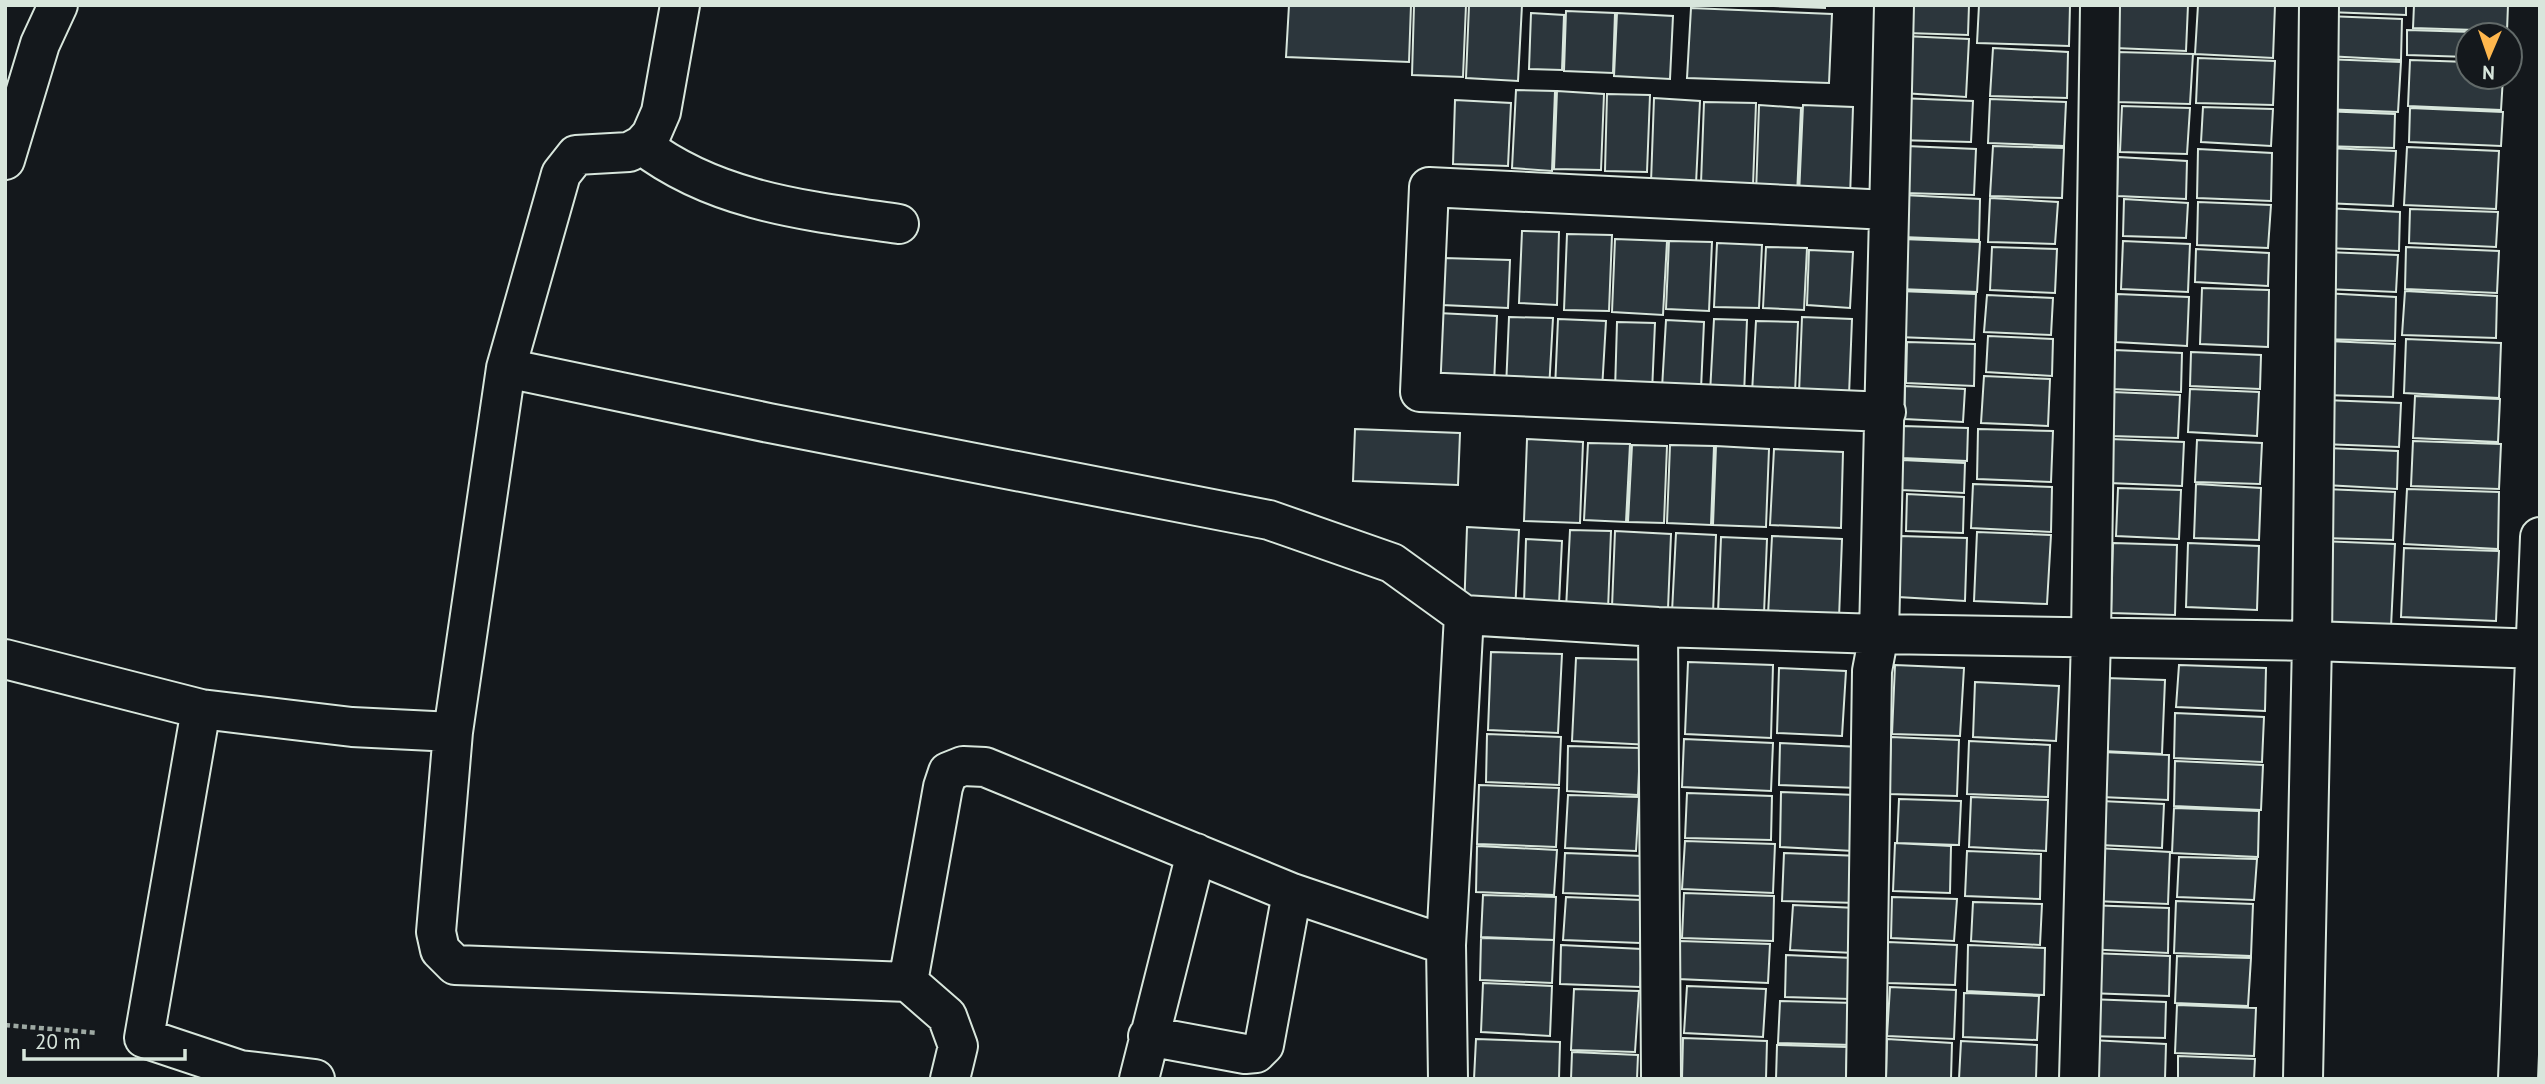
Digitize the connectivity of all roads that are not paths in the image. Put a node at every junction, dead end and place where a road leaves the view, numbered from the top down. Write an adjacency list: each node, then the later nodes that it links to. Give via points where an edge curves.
1 (58, 5): 7 (street, via 40,44)
2 (680, 5): 6 (street, via 661,112)
3 (1894, 5): 8 (street)
4 (2101, 5): 16 (street)
5 (2319, 5): 17 (street)
6 (642, 145): 9 (street, via 693,177 782,207); 10 (street, via 629,152 576,155 561,174)
7 (5, 160)
8 (1888, 210): 11 (street); 11 (street, via 1429,187 1420,392)
9 (899, 224)
10 (506, 368): 13 (street, via 1269,520 1392,563); 21 (street)
11 (1886, 412): 15 (street)
12 (2540, 537): 18 (street)
13 (1464, 615): 14 (street); 25 (street)
14 (1658, 627): 15 (street); 34 (street)
15 (1879, 634): 16 (street); 35 (street, via 1872,671)
16 (2091, 637): 17 (street); 36 (street)
17 (2312, 641): 18 (street); 37 (street)
18 (2538, 649): 22 (street)
19 (5, 659): 20 (street)
20 (201, 709): 21 (street, via 352,727); 29 (street, via 144,1038)
21 (453, 732): 26 (street, via 436,932 440,950 455,965)
22 (2533, 842): 28 (street)
23 (1196, 853): 24 (street); 26 (street, via 985,767 963,766 948,772); 27 (street)
24 (1292, 894): 25 (street); 27 (street, via 1265,1045 1256,1053 1245,1054)
25 (1446, 945): 33 (street)
26 (908, 982): 31 (street, via 947,1016 958,1046)
27 (1148, 1036): 32 (street)
28 (2525, 1065)
29 (240, 1074): 30 (street)
30 (315, 1079)
31 (950, 1079)
32 (1139, 1079)
33 (1448, 1079)
34 (1661, 1079)
35 (1866, 1079)
36 (2079, 1079)
37 (2303, 1079)

